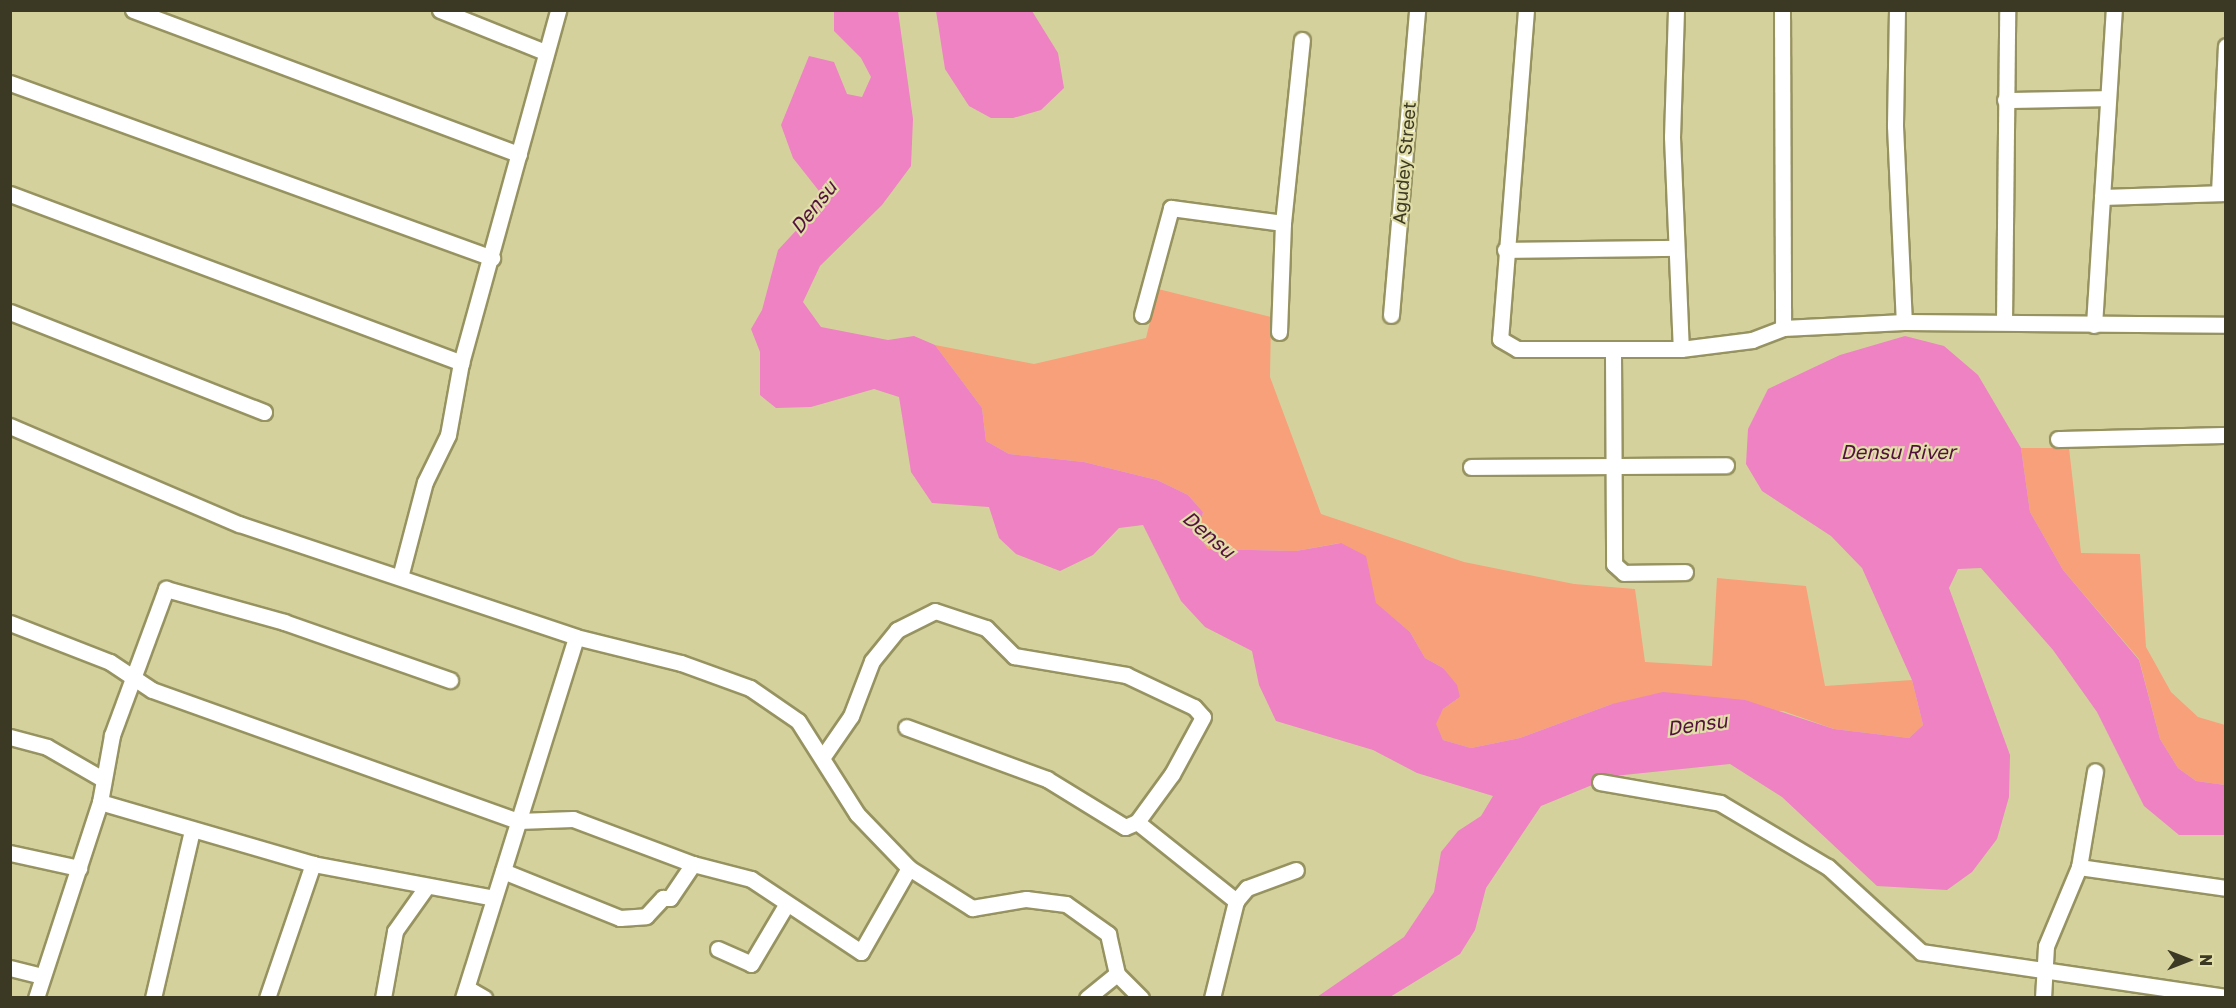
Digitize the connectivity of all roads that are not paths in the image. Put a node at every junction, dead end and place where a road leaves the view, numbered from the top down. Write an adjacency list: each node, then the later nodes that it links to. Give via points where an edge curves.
1 (133, 10): 17 (street)
2 (440, 10): 13 (street)
3 (558, 10): 13 (street)
4 (1417, 10): 27 (street, Agudey Street)
5 (1526, 10): 23 (street)
6 (1676, 10): 22 (street, via 1672,68)
7 (1782, 10): 32 (street)
8 (1898, 10): 28 (street, via 1895,126)
9 (2007, 10): 16 (street)
10 (2114, 10): 15 (street)
11 (1302, 40): 21 (street)
12 (2226, 46): 18 (street)
13 (545, 52): 17 (street)
14 (10, 83): 24 (street)
15 (2106, 98): 16 (street); 20 (street)
16 (2005, 100): 29 (street)
17 (519, 154): 24 (street)
18 (2222, 193): 20 (street)
19 (10, 194): 36 (street)
20 (2102, 197): 30 (street)
21 (1283, 223): 26 (street, via 1171,208); 33 (street)
22 (1675, 249): 23 (street); 34 (street)
23 (1505, 250): 35 (street, via 1500,339 1517,350)
24 (492, 258): 36 (street)
25 (10, 312): 37 (street)
26 (1142, 315)
27 (1391, 315)
28 (1904, 322): 29 (street); 32 (street)
29 (2004, 322): 30 (street)
30 (2094, 325): 31 (street)
31 (2226, 326)
32 (1783, 328): 34 (street, via 1752,340)
33 (1279, 332)
34 (1681, 350): 35 (street)
35 (1613, 353): 42 (street)
36 (461, 363): 45 (street, via 448,435 425,482)
37 (264, 412)
38 (10, 426): 45 (street, via 239,524)
39 (2226, 435): 40 (street)
40 (2058, 439)
41 (1726, 465): 42 (street)
42 (1612, 467): 43 (street); 44 (street, via 1618,570)
43 (1471, 468)
44 (1685, 572)
45 (399, 577): 47 (street)
46 (10, 623): 48 (street, via 110,662)
47 (576, 637): 52 (street, via 681,663 750,688 798,721); 57 (street)
48 (129, 680): 49 (street, via 159,596 175,588); 54 (street); 57 (street)
49 (450, 680)
50 (906, 728): 58 (street, via 1047,779 1116,826)
51 (10, 737): 54 (street, via 47,747)
52 (822, 758): 58 (street, via 851,716 872,661 897,630 917,616 949,613 986,628 1014,656 1126,675 1202,712 1172,774); 65 (street, via 871,832)
53 (2095, 771): 63 (street)
54 (101, 778): 56 (street)
55 (1600, 782): 75 (street, via 1720,803 1828,867 1921,952)
56 (100, 802): 59 (street); 64 (street)
57 (518, 821): 62 (street, via 573,819); 67 (street)
58 (1137, 822): 71 (street)
59 (192, 830): 61 (street); 81 (street)
60 (10, 853): 64 (street)
61 (313, 864): 68 (street); 82 (street)
62 (693, 864): 67 (street, via 670,898 663,898 646,916 620,918); 72 (street, via 751,879)
63 (2079, 867): 69 (street); 75 (street, via 2046,946)
64 (79, 868): 77 (street)
65 (909, 868): 72 (street, via 861,952); 76 (street, via 972,908 1026,899 1066,904 1108,934)
66 (1296, 870): 71 (street, via 1247,888)
67 (503, 871): 70 (street)
68 (427, 885): 70 (street); 83 (street, via 395,931)
69 (2226, 888)
70 (494, 898): 78 (street)
71 (1236, 901): 87 (street)
72 (786, 905): 73 (street, via 751,964)
73 (718, 949)
74 (10, 968): 77 (street)
75 (2045, 970): 79 (street); 88 (street)
76 (1117, 974): 85 (street); 86 (street)
77 (42, 976): 80 (street)
78 (465, 993): 84 (street)
79 (2226, 997)
80 (36, 998)
81 (153, 998)
82 (267, 998)
83 (383, 998)
84 (484, 998)
85 (1087, 998)
86 (1141, 998)
87 (1212, 998)
88 (2043, 998)

